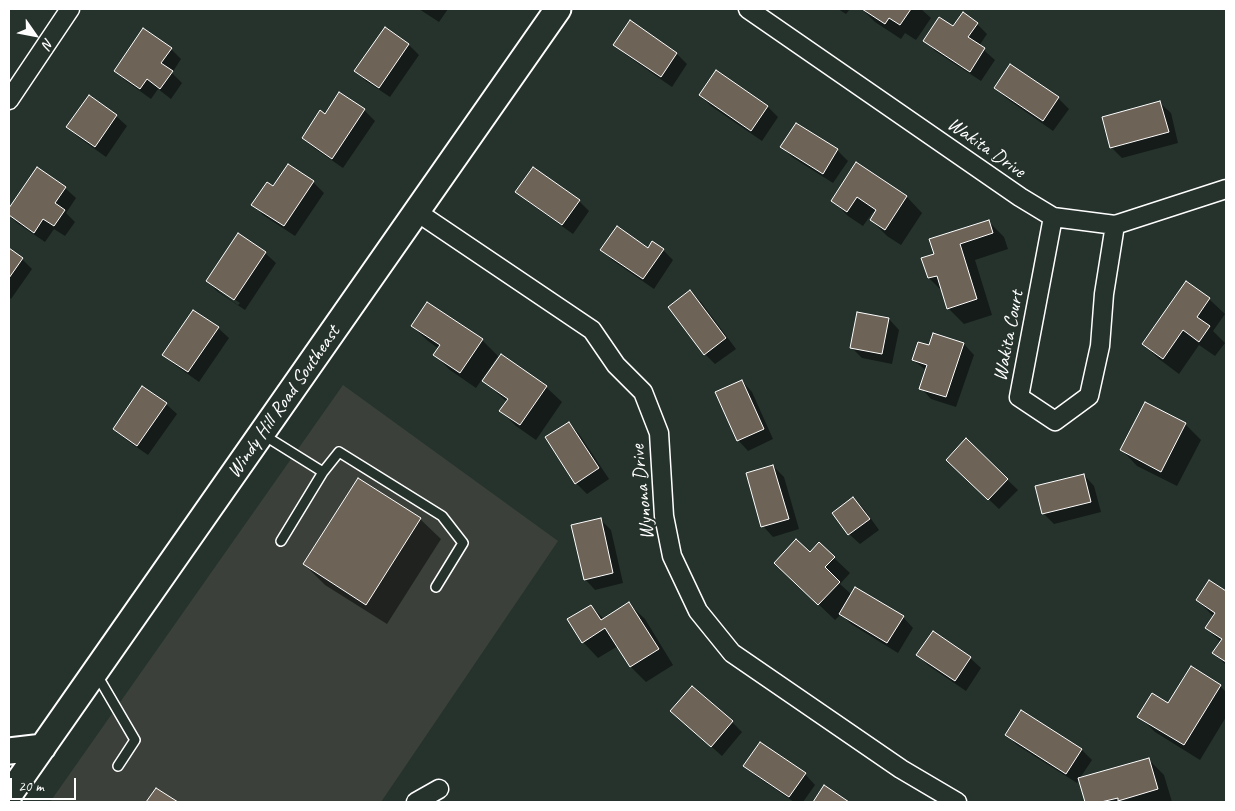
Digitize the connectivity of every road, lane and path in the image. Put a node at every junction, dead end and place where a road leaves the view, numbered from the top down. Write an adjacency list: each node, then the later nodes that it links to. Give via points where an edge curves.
1 (70, 9): 4 (street)
2 (558, 9): 6 (main road, Windy Hill Road Southeast)
3 (748, 9): 7 (street, Wakita Drive)
4 (9, 100)
5 (1226, 189): 8 (street, Wakita Drive)
6 (417, 212): 9 (main road, Windy Hill Road Southeast); 20 (street, Wynona Drive, via 592,330 616,365 642,392 659,433 664,516 672,556 698,611 732,653 901,769)
7 (1053, 217): 8 (street, Wakita Drive); 8 (street, Wakita Court, via 1020,397 1056,421 1089,396 1100,346)
8 (1115, 225)
9 (262, 433): 10 (lane); 13 (main road, Windy Hill Road Southeast)
10 (323, 472): 11 (lane); 12 (lane, via 340,452 442,516 463,543)
11 (281, 541)
12 (436, 587)
13 (95, 673): 14 (main road, Windy Hill Road Southeast); 16 (lane, via 135,740)
14 (43, 747): 15 (main road); 18 (main road, Windy Hill Road Southeast)
15 (9, 751)
16 (118, 766)
17 (439, 788): 19 (street)
18 (9, 795)
19 (416, 802)
20 (958, 802)

